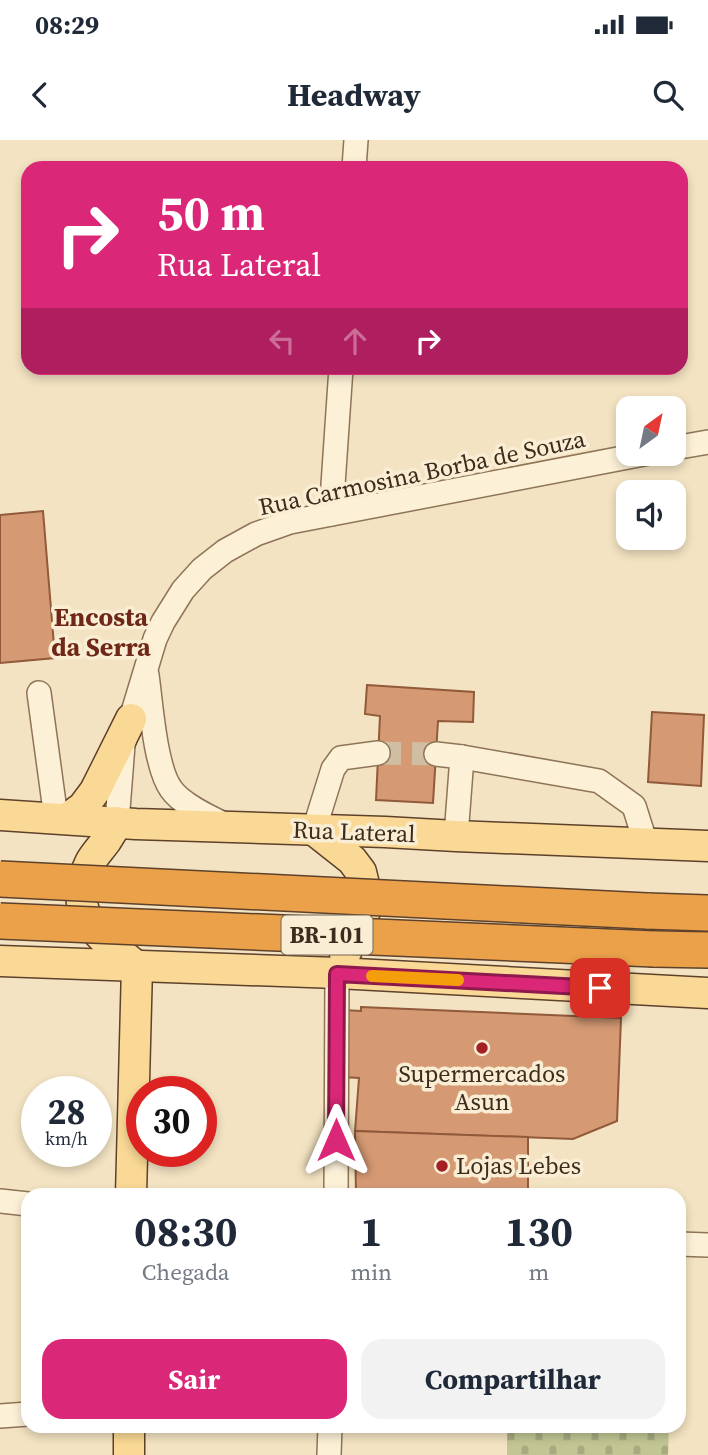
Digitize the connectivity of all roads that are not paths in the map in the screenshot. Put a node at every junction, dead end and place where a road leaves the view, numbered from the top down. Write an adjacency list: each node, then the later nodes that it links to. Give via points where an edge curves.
1 (356, 140): 2 (street)
2 (354, 161)
3 (341, 375): 7 (street)
4 (708, 442): 5 (street)
5 (686, 447)
6 (616, 459): 7 (street, Rua Carmosina Borba de Souza)
7 (331, 514): 8 (street, Rua Carmosina Borba de Souza, via 256,534 202,569 163,622)
8 (146, 665): 10 (street, Rua Carmosina Borba de Souza); 17 (street, via 162,768 171,789 194,809)
9 (39, 693): 15 (street)
10 (131, 719): 15 (main road, via 95,791 83,807); 16 (street, Rua Carmosina Borba de Souza, via 123,745)
11 (378, 753): 18 (street, via 341,758 333,769)
12 (436, 754): 13 (street)
13 (462, 757): 19 (street); 20 (street, via 599,781 634,806)
14 (0, 815): 15 (main road, Rua Lateral)
15 (62, 818): 16 (main road, Rua Lateral)
16 (117, 821): 17 (main road, Rua Lateral); 27 (main road, via 91,860 80,901 90,924)
17 (230, 827): 18 (main road, Rua Lateral)
18 (314, 830): 19 (main road, Rua Lateral); 28 (main road, via 352,860 361,872 367,897)
19 (456, 836): 20 (main road, Rua Lateral)
20 (646, 844): 21 (main road, Rua Lateral)
21 (708, 846)
22 (0, 879): 23 (highway, BR-101, bridge)
23 (708, 913)
24 (0, 921): 25 (highway, BR-101, bridge)
25 (708, 950)
26 (0, 961): 27 (main road)
27 (137, 967): 28 (main road); 30 (main road)
28 (337, 974): 29 (main road); 31 (street)
29 (708, 993)
30 (131, 1188)
31 (336, 1188)
32 (0, 1201): 33 (street)
33 (21, 1203)
34 (686, 1244): 35 (street)
35 (708, 1245)
36 (21, 1414): 37 (street)
37 (0, 1416)
38 (129, 1433): 40 (main road)
39 (330, 1433): 41 (street)
40 (129, 1455)
41 (329, 1455)

